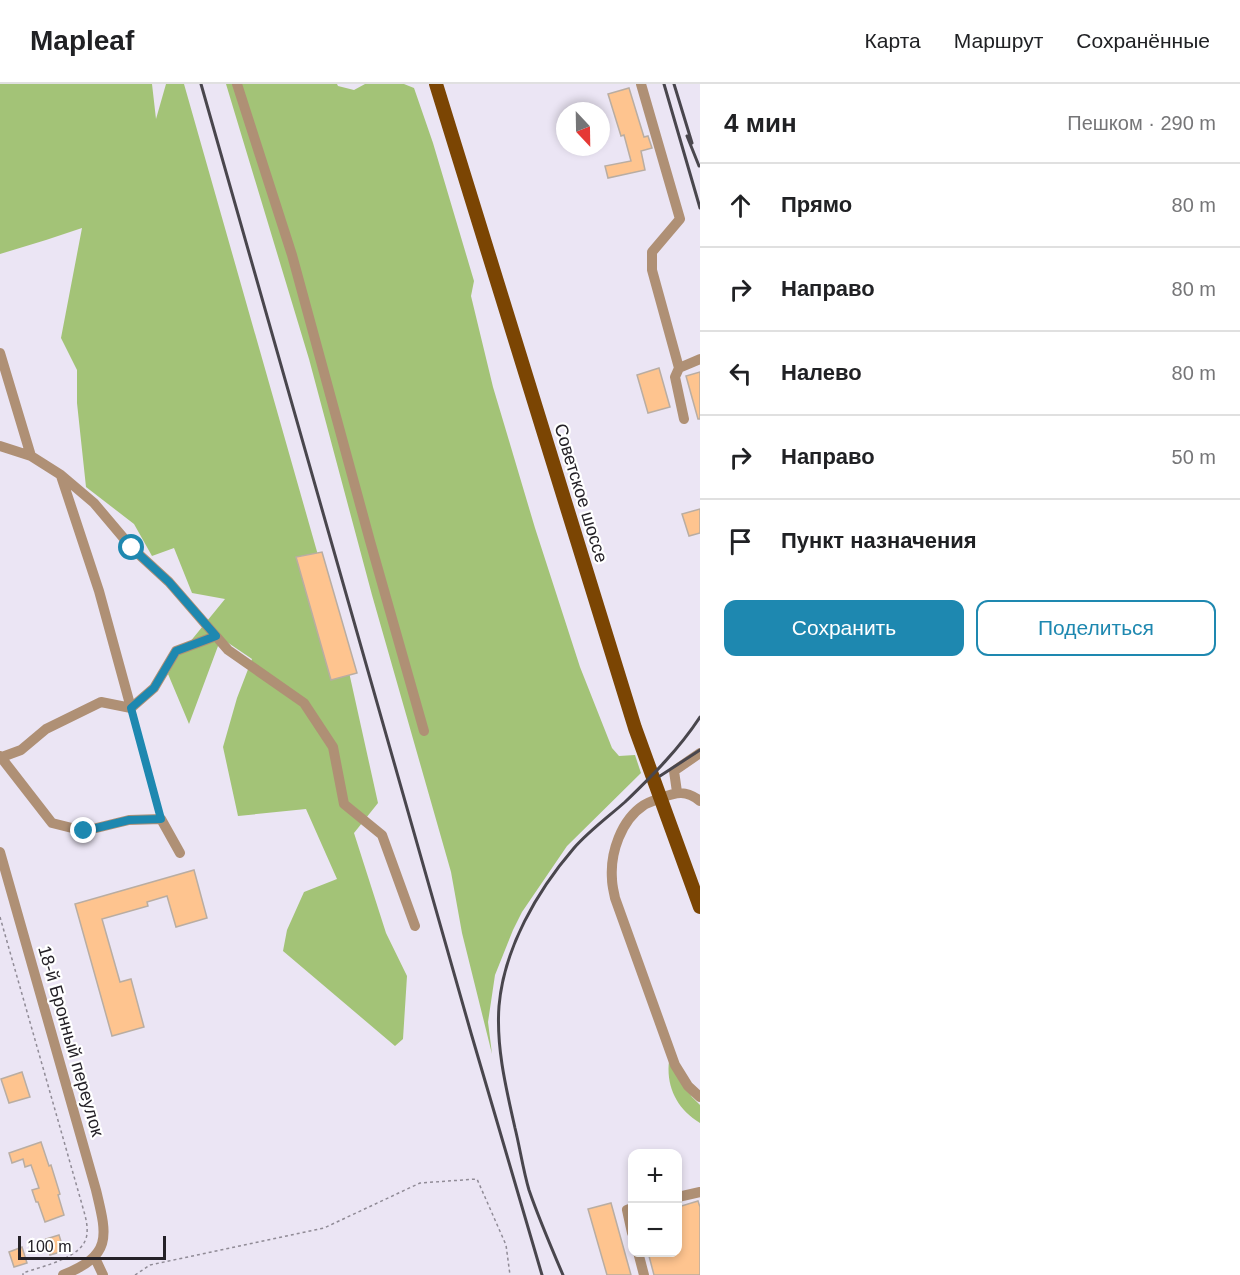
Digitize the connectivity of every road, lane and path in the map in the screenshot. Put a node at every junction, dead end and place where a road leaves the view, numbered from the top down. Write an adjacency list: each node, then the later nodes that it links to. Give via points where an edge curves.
1 (237, 84): 13 (street, via 292,255)
2 (641, 84): 6 (street, via 680,219 652,252 652,270)
3 (435, 85): 21 (main road, Советское шоссе, via 635,728)
4 (0, 353): 9 (street)
5 (700, 359): 6 (street)
6 (679, 368): 7 (street, via 675,376)
7 (684, 419)
8 (0, 446): 9 (street)
9 (31, 456): 10 (street)
10 (61, 475): 11 (street, via 94,503); 12 (street, via 99,591)
11 (216, 636): 12 (street, via 176,651 154,688); 23 (street, via 228,650 304,703 333,747 344,804 382,835)
12 (131, 708): 15 (street, via 101,702 46,729 21,750); 18 (path)
13 (424, 731)
14 (700, 753): 16 (street, via 674,771)
15 (1, 756): 18 (street, via 51,824 84,831 129,820)
16 (677, 792): 17 (street, via 693,795); 24 (street, via 645,804 630,817 614,854 612,879 615,898 675,1065)
17 (700, 801)
18 (161, 819): 20 (street)
19 (0, 852): 28 (street, 18-й Бронный переулок, via 103,1219 104,1240)
20 (180, 853)
21 (700, 907)
22 (0, 917): 29 (path, via 86,1219 87,1235 82,1247 71,1256)
23 (415, 926)
24 (700, 1097)
25 (700, 1192): 26 (street)
26 (682, 1196)
27 (639, 1257): 34 (street)
28 (95, 1258): 30 (street); 31 (street)
29 (24, 1275)
30 (63, 1275)
31 (103, 1275)
32 (135, 1275): 33 (path, via 150,1265 324,1228 420,1183 477,1179 506,1245)
33 (510, 1275)
34 (644, 1275)

